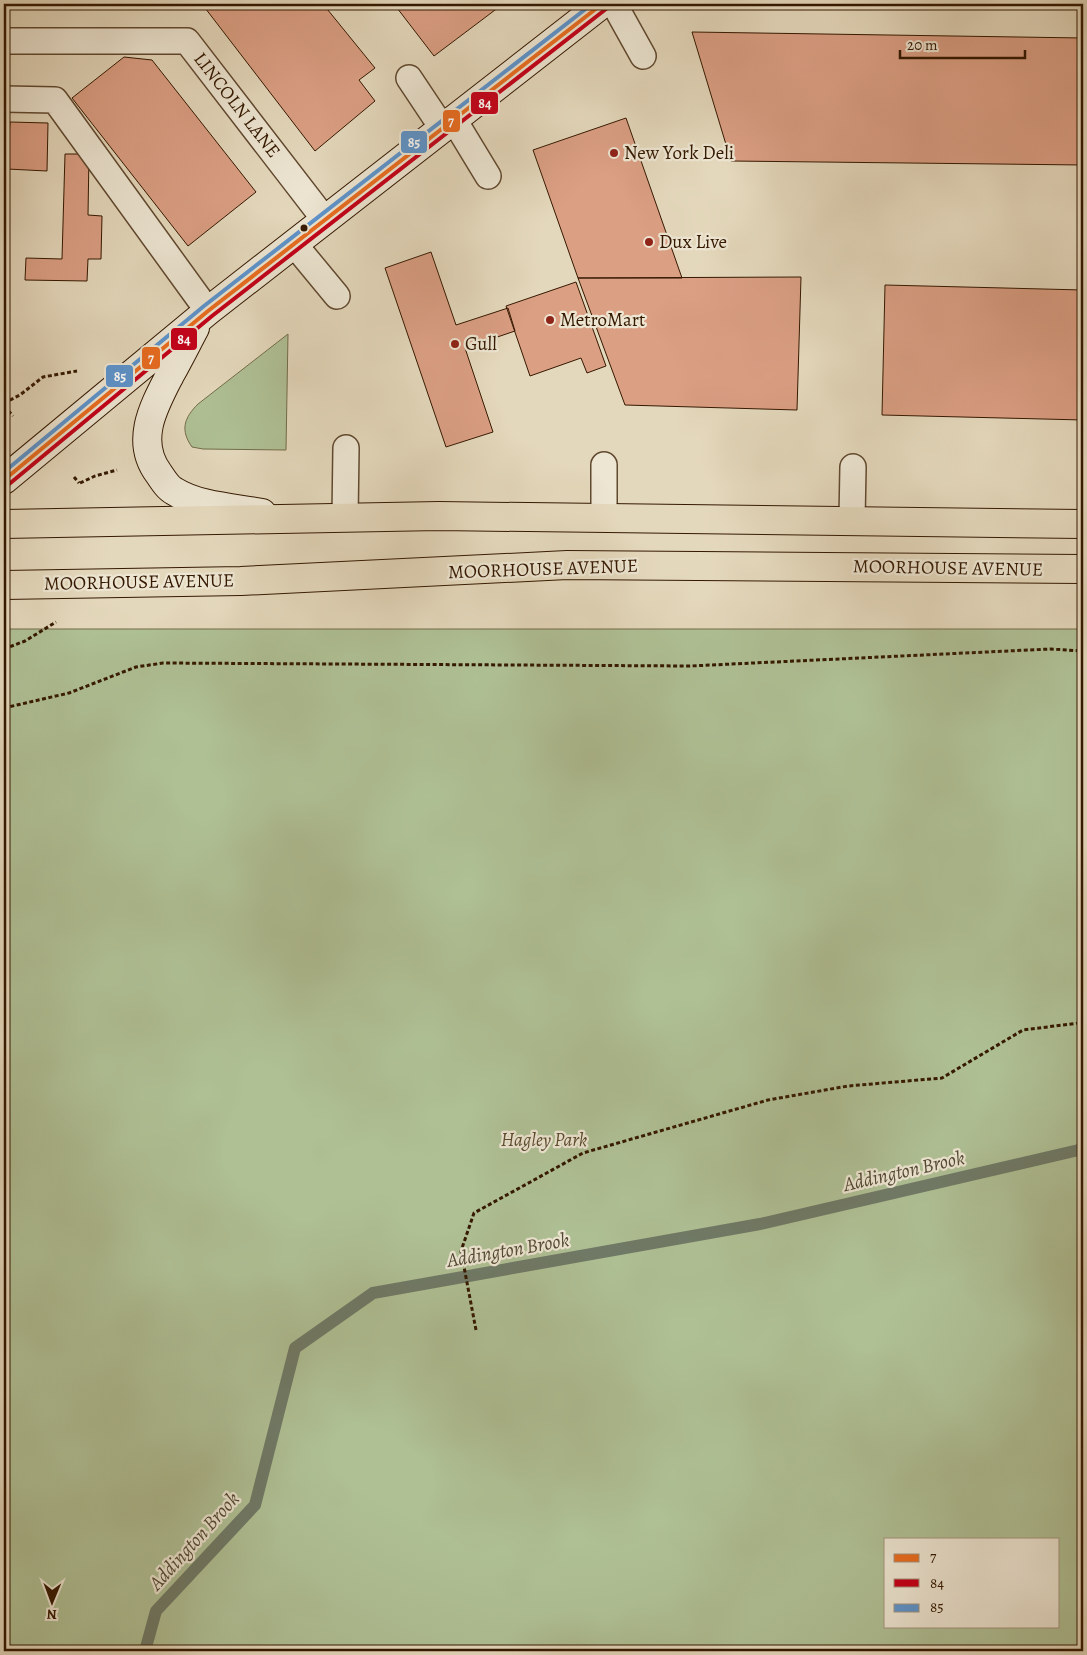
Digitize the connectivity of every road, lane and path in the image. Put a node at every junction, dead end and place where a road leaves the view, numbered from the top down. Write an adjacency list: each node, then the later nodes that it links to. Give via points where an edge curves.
1 (602, 4): 7 (main road)
2 (614, 4): 4 (lane)
3 (4, 41): 9 (lane, LINCOLN LANE, via 187,41)
4 (643, 56)
5 (409, 78): 7 (lane)
6 (4, 99): 12 (lane, via 55,100)
7 (449, 124): 8 (lane); 9 (main road)
8 (488, 176)
9 (325, 220): 10 (main road)
10 (294, 244): 11 (lane); 12 (main road)
11 (337, 296)
12 (204, 314): 16 (main road); 26 (main road, via 154,407 149,424 150,460 172,490 192,500)
13 (61, 374): 14 (path, via 42,377)
14 (4, 405): 15 (path)
15 (13, 416)
16 (43, 446): 18 (main road); 23 (main road)
17 (346, 448): 27 (lane)
18 (4, 461)
19 (604, 465): 28 (lane)
20 (853, 467): 29 (lane)
21 (118, 469): 24 (path)
22 (74, 477): 24 (path)
23 (4, 480)
24 (80, 483): 25 (path)
25 (82, 488)
26 (290, 518): 27 (main road); 30 (main road)
27 (345, 518): 28 (main road)
28 (604, 518): 29 (main road)
29 (852, 520): 31 (main road)
30 (4, 524)
31 (1083, 524)
32 (1083, 569): 33 (main road, MOORHOUSE AVENUE, via 567,566 240,581)
33 (4, 585)
34 (55, 622): 35 (path)
35 (4, 650)
36 (1083, 651): 37 (path, via 1050,649 690,666 163,663 136,667 69,693)
37 (4, 708)
38 (1083, 1024): 39 (path, via 1023,1030 942,1078 848,1086 768,1100 583,1153 474,1213 461,1251)
39 (476, 1330)

